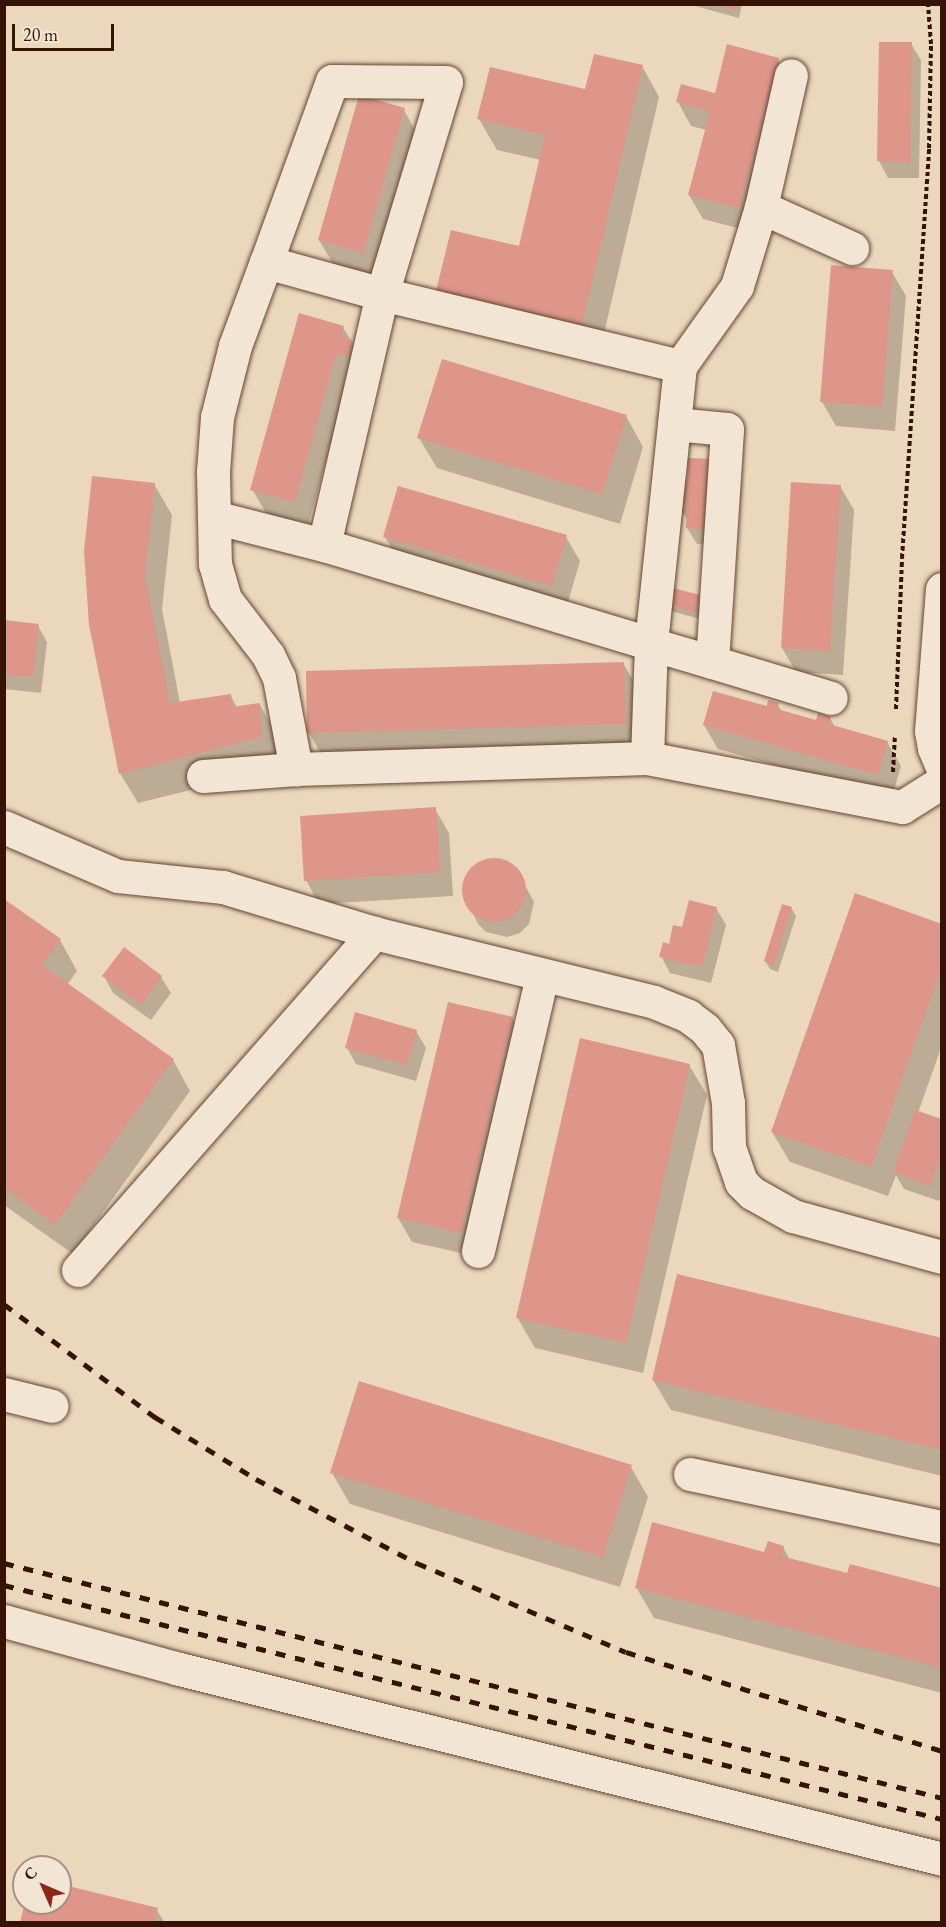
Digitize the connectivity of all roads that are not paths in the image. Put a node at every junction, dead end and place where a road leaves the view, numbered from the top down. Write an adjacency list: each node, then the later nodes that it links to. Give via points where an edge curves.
1 (791, 75): 2 (street)
2 (760, 207): 3 (street); 6 (street, via 737,286)
3 (852, 248)
4 (266, 262): 5 (street); 5 (street, via 332,81 446,81); 8 (street, via 235,346 217,417)
5 (382, 294): 6 (street); 9 (street)
6 (680, 366): 7 (street)
7 (674, 424): 11 (street); 12 (street, via 727,429)
8 (214, 517): 9 (street); 16 (street, via 215,564 225,599 268,655 279,678)
9 (324, 544): 11 (street)
10 (942, 589): 15 (street, via 931,731)
11 (651, 644): 12 (street); 14 (street)
12 (712, 662): 13 (street)
13 (831, 698)
14 (647, 758): 16 (street); 18 (street, via 902,807)
15 (942, 766)
16 (296, 769): 17 (street)
17 (203, 776)
18 (942, 782)
19 (4, 827): 20 (street, via 118,876 223,887)
20 (374, 933): 21 (street); 24 (street)
21 (542, 976): 22 (street); 23 (street, via 654,1002 688,1016 705,1029 718,1045 723,1063 734,1167 741,1182 765,1202 793,1216)
22 (478, 1251)
23 (942, 1257)
24 (78, 1270)
25 (4, 1394): 26 (street)
26 (52, 1406)
27 (690, 1474): 28 (street)
28 (942, 1527)
29 (4, 1621): 30 (street, via 179,1669)
30 (942, 1859)

